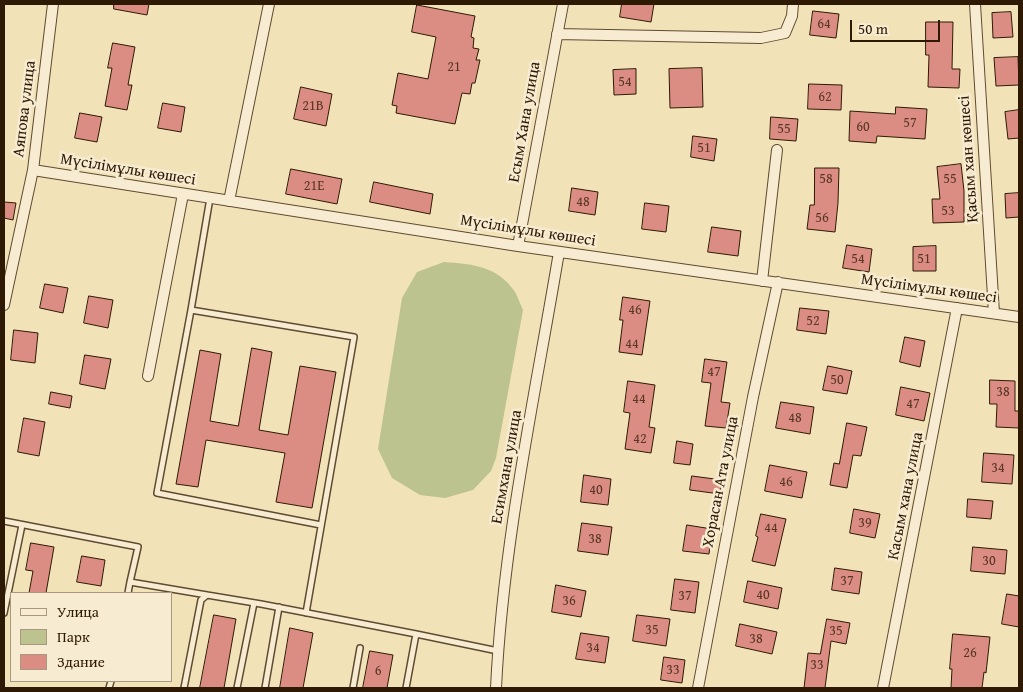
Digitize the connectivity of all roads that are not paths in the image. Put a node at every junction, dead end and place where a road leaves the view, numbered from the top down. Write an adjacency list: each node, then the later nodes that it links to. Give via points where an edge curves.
1 (54, 4): 8 (street, Аяпова улица)
2 (269, 4): 11 (street)
3 (562, 4): 6 (street, Есым Хана улица)
4 (793, 4): 6 (street, via 785,33 761,38)
5 (975, 4): 19 (street, Қасым хан көшесі)
6 (557, 34): 12 (street, Есым Хана улица)
7 (777, 150): 14 (street)
8 (33, 170): 9 (street, Мүсілімұлы көшесі); 16 (street, Аяпова улица)
9 (183, 194): 10 (street, Мүсілімұлы көшесі); 21 (street)
10 (210, 198): 11 (street, Мүсілімұлы көшесі); 18 (lane)
11 (229, 201): 12 (street, Мүсілімұлы көшесі)
12 (518, 246): 13 (street, Мүсілімұлы көшесі)
13 (560, 252): 14 (street, Мүсілімұлы көшесі); 34 (street, Есимхана улица, via 510,541)
14 (762, 281): 15 (street, Мүсілімұлы көшесі)
15 (778, 282): 17 (street, Мүсілімұлы көшесі); 41 (street, Хорасан Ата улица)
16 (4, 305)
17 (957, 308): 19 (street, Мүсілімұлы көшесі); 42 (street, Касым хана улица)
18 (191, 310): 24 (lane, via 157,493); 24 (lane, via 354,337)
19 (994, 313): 20 (street, Мүсілімұлы көшесі)
20 (1019, 317)
21 (148, 376)
22 (4, 521): 23 (lane)
23 (22, 525): 25 (lane, via 138,547); 30 (lane)
24 (321, 525): 31 (lane)
25 (130, 582): 26 (lane); 27 (lane)
26 (128, 592)
27 (207, 595): 28 (lane); 35 (lane, via 201,600)
28 (254, 603): 29 (lane); 36 (lane)
29 (278, 607): 31 (lane); 37 (lane)
30 (4, 613)
31 (306, 613): 32 (lane)
32 (416, 634): 34 (lane); 39 (lane)
33 (360, 648): 38 (lane)
34 (498, 651): 40 (street, Есимхана улица)
35 (184, 688)
36 (237, 688)
37 (265, 688)
38 (353, 688)
39 (406, 688)
40 (496, 688)
41 (698, 688)
42 (883, 688)

